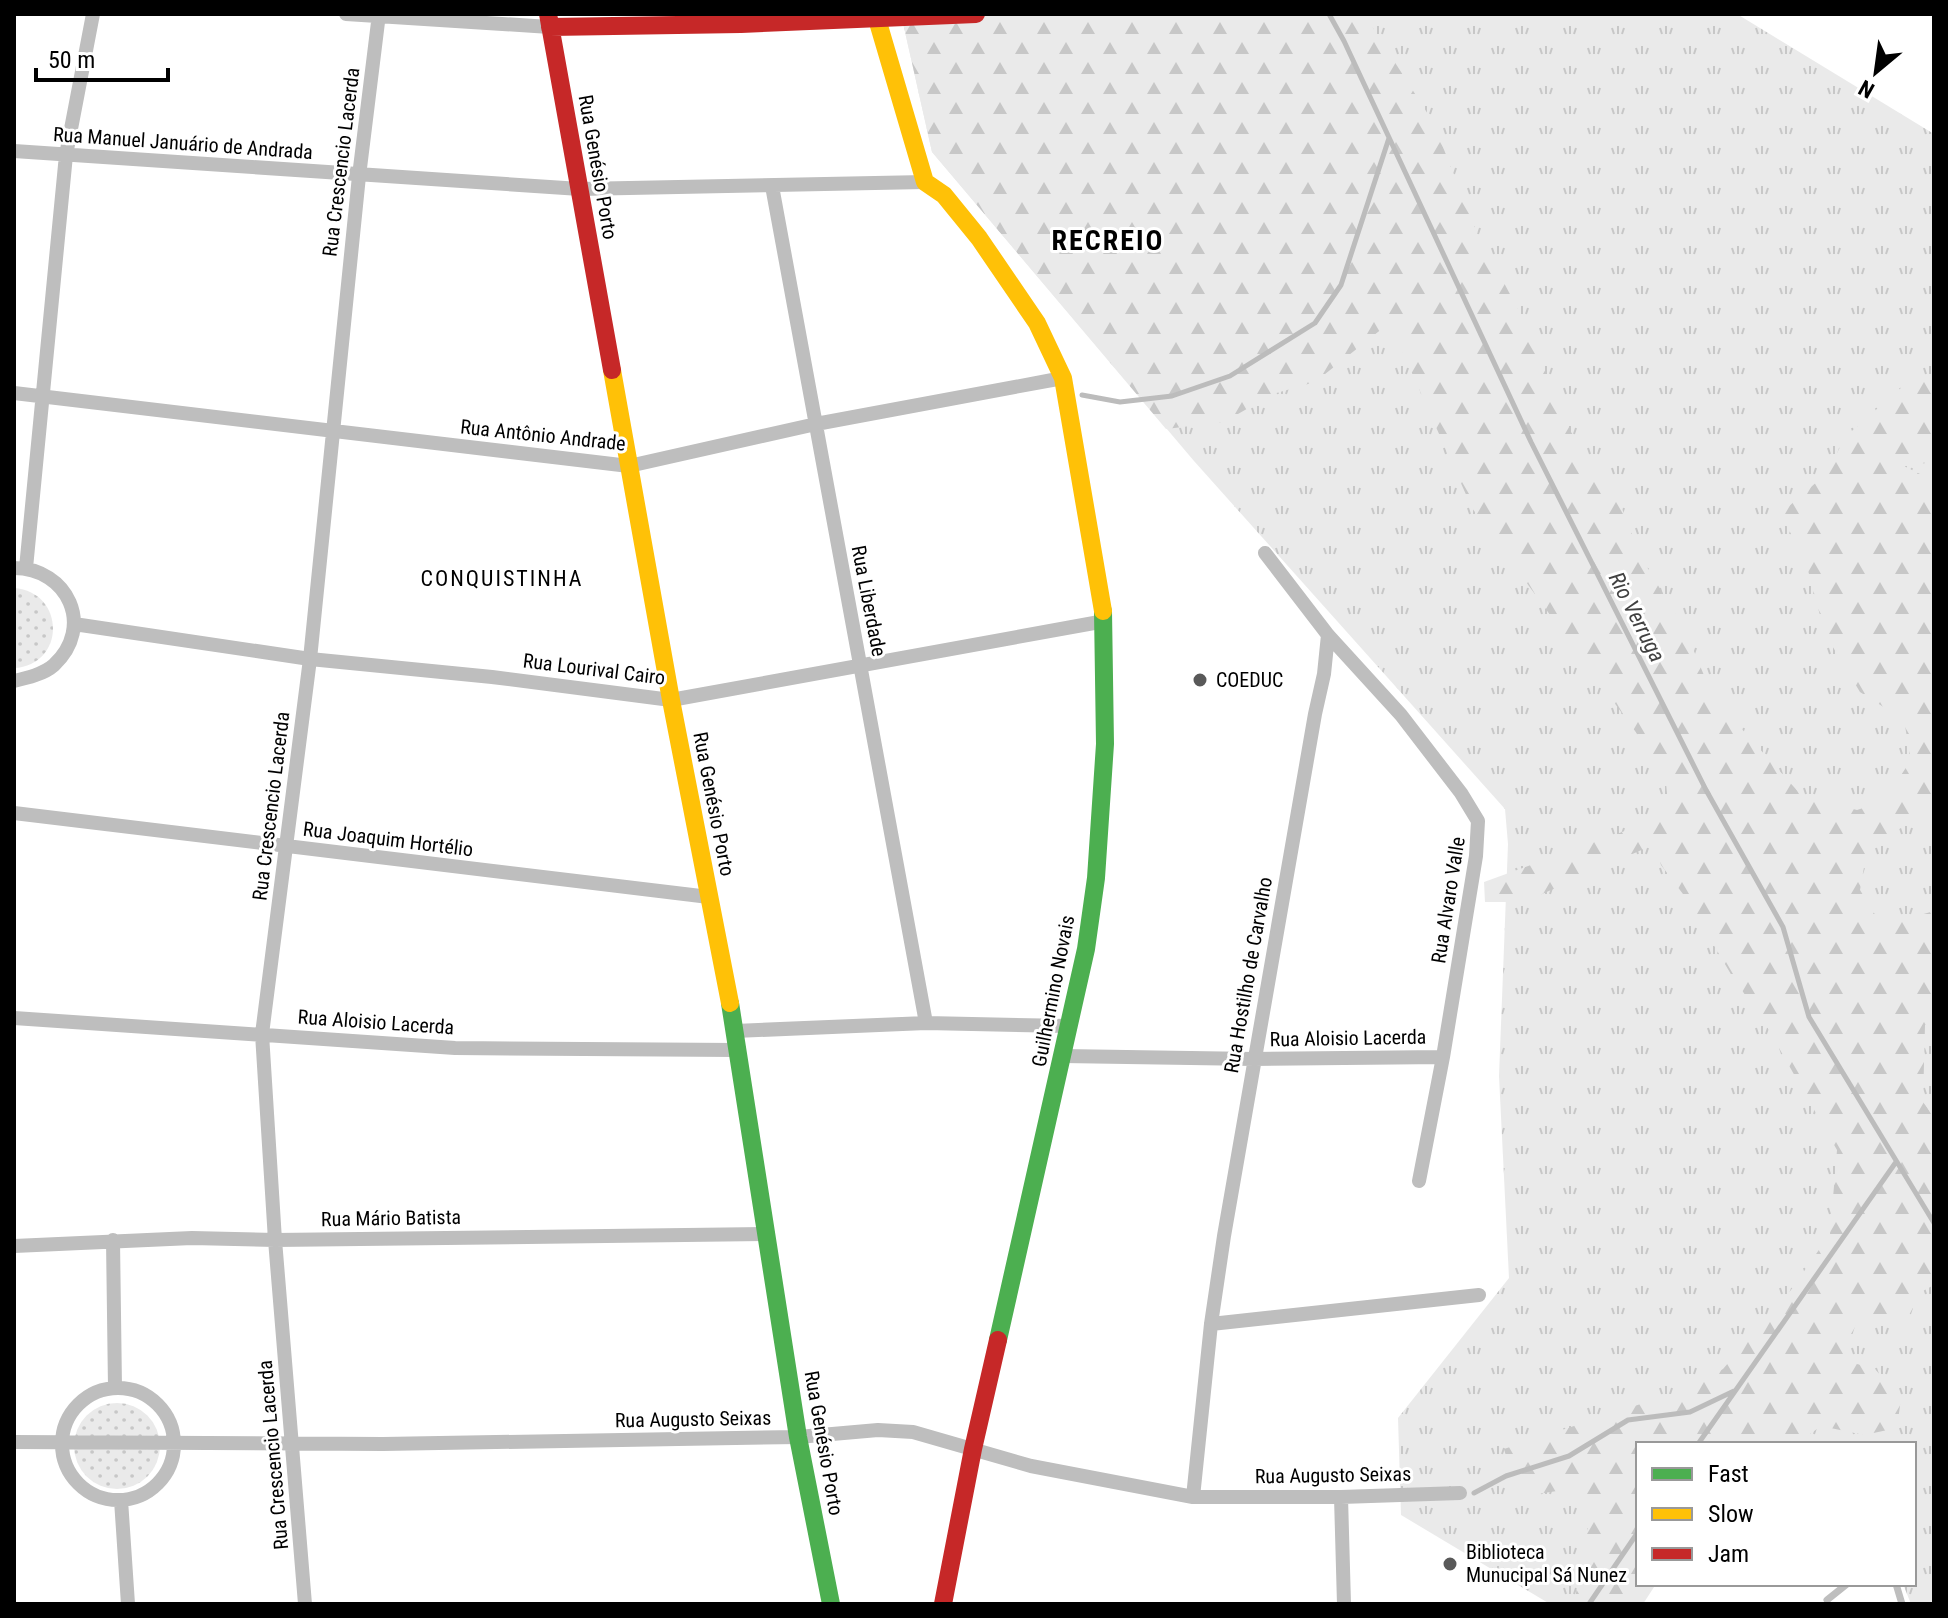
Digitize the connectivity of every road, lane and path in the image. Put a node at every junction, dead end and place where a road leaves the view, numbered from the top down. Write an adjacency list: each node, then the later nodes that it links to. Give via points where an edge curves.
1 (93, 14): 9 (street)
2 (346, 14): 4 (street)
3 (976, 14): 6 (street)
4 (379, 15): 7 (street); 10 (street, Rua Crescencio Lacerda)
5 (740, 19): 6 (street); 7 (street)
6 (877, 19): 11 (street)
7 (549, 21): 13 (street, Rua Genésio Porto)
8 (14, 151): 9 (street, Rua Manuel Januário de Andrada)
9 (66, 155): 10 (street, Rua Manuel Januário de Andrada); 16 (street)
10 (359, 176): 13 (street, Rua Manuel Januário de Andrada); 18 (street, Rua Crescencio Lacerda)
11 (925, 182): 12 (street, Rua Manuel Januário de Andrada); 14 (street, Guilhermino Novais, via 944,195 979,238 1037,323)
12 (772, 186): 13 (street, Rua Manuel Januário de Andrada); 17 (street, Rua Liberdade)
13 (580, 189): 19 (street, Rua Genésio Porto)
14 (1063, 378): 17 (street, Rua Antônio Andrade); 22 (street, Guilhermino Novais)
15 (14, 393): 16 (street, Rua Antônio Andrade)
16 (42, 397): 18 (street, Rua Antônio Andrade); 21 (street)
17 (816, 424): 19 (street, Rua Antônio Andrade); 26 (street, Rua Liberdade)
18 (331, 432): 19 (street, Rua Antônio Andrade); 25 (street, Rua Crescencio Lacerda)
19 (629, 466): 28 (street, Rua Genésio Porto)
20 (1265, 553): 24 (street, Rua Alvaro Valle)
21 (20, 568): 23 (street, via 47,575 62,589)
22 (1105, 621): 26 (street, Rua Lourival Cairo); 34 (street, Guilhermino Novais, via 1105,744 1096,878)
23 (74, 624): 25 (street, Rua Lourival Cairo); 27 (street, via 67,650 52,667)
24 (1328, 635): 39 (street, Rua Alvaro Valle, via 1401,715 1478,821); 40 (street, Rua Hostilho de Carvalho)
25 (310, 659): 28 (street, Rua Lourival Cairo); 30 (street, Rua Crescencio Lacerda)
26 (861, 664): 28 (street, Rua Lourival Cairo); 33 (street, Rua Liberdade)
27 (14, 683)
28 (671, 700): 31 (street, Rua Genésio Porto)
29 (14, 813): 30 (street, Rua Joaquim Hortélio)
30 (285, 847): 31 (street, Rua Joaquim Hortélio); 36 (street, Rua Crescencio Lacerda)
31 (709, 897): 35 (street, Rua Genésio Porto)
32 (14, 1018): 36 (street, Rua Aloisio Lacerda)
33 (926, 1023): 34 (street); 35 (street)
34 (1069, 1026): 38 (street, Guilhermino Novais)
35 (735, 1031): 37 (street, Rua Genésio Porto)
36 (262, 1034): 37 (street, Rua Aloisio Lacerda, via 455,1048); 44 (street, Rua Crescencio Lacerda)
37 (736, 1050): 42 (street, Rua Genésio Porto)
38 (1063, 1056): 40 (street, Rua Aloisio Lacerda); 54 (street, Guilhermino Novais)
39 (1443, 1057): 40 (street, Rua Aloisio Lacerda); 41 (street, Rua Alvaro Valle)
40 (1254, 1059): 47 (street, Rua Hostilho de Carvalho)
41 (1419, 1181)
42 (768, 1234): 44 (street, Rua Mário Batista); 49 (street, Rua Genésio Porto)
43 (113, 1240): 44 (street, Rua Mário Batista); 45 (street, Rua Mário Batista); 48 (street)
44 (275, 1240): 53 (street, Rua Crescencio Lacerda)
45 (14, 1246)
46 (1479, 1295): 47 (street)
47 (1211, 1324): 56 (street, Rua Hostilho de Carvalho)
48 (115, 1388): 50 (street, via 84,1399 65,1425); 52 (street, via 149,1397 162,1409)
49 (798, 1437): 53 (street, Rua Augusto Seixas); 54 (street, Rua Augusto Seixas, via 913,1432); 63 (street, Rua Genésio Porto)
50 (62, 1441): 51 (street, Rua Augusto Seixas); 52 (street, Rua Augusto Seixas); 58 (street, via 72,1477 102,1499)
51 (14, 1442)
52 (174, 1443): 53 (street, Rua Augusto Seixas); 58 (street, via 165,1475 153,1488)
53 (292, 1445): 62 (street, Rua Crescencio Lacerda)
54 (973, 1449): 56 (street, Rua Augusto Seixas, via 1031,1466); 64 (street, Guilhermino Novais)
55 (1460, 1493): 57 (street, Rua Augusto Seixas)
56 (1193, 1497): 57 (street, Rua Augusto Seixas)
57 (1341, 1497): 65 (street)
58 (121, 1500): 61 (street)
59 (1844, 1586): 60 (lane)
60 (1827, 1600)
61 (128, 1604)
62 (305, 1604)
63 (831, 1604)
64 (943, 1604)
65 (1344, 1604)

